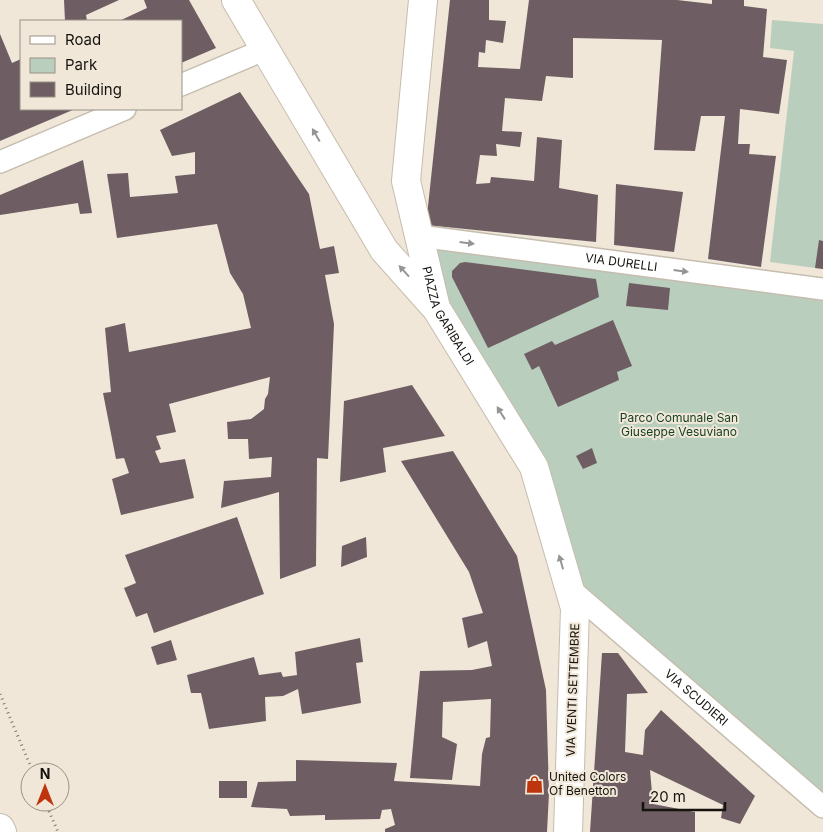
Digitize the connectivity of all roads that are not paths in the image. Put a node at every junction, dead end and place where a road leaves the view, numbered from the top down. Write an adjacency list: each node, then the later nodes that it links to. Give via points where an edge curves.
1 (236, 0): 3 (main road)
2 (423, 0): 7 (main road, PIAZZA GARIBALDI, via 406,181)
3 (266, 49): 4 (street); 9 (main road, one-way to 3, via 384,250)
4 (182, 85)
5 (123, 110): 6 (street)
6 (0, 162)
7 (419, 236): 8 (street, VIA DURELLI, one-way to 8); 9 (main road, PIAZZA GARIBALDI)
8 (823, 289)
9 (436, 308): 10 (main road, PIAZZA GARIBALDI, one-way to 9, via 534,467)
10 (572, 598): 11 (street, VIA SCUDIERI); 14 (main road, VIA VENTI SETTEMBRE)
11 (823, 807)
12 (0, 828): 13 (main road)
13 (2, 832)
14 (568, 832)

